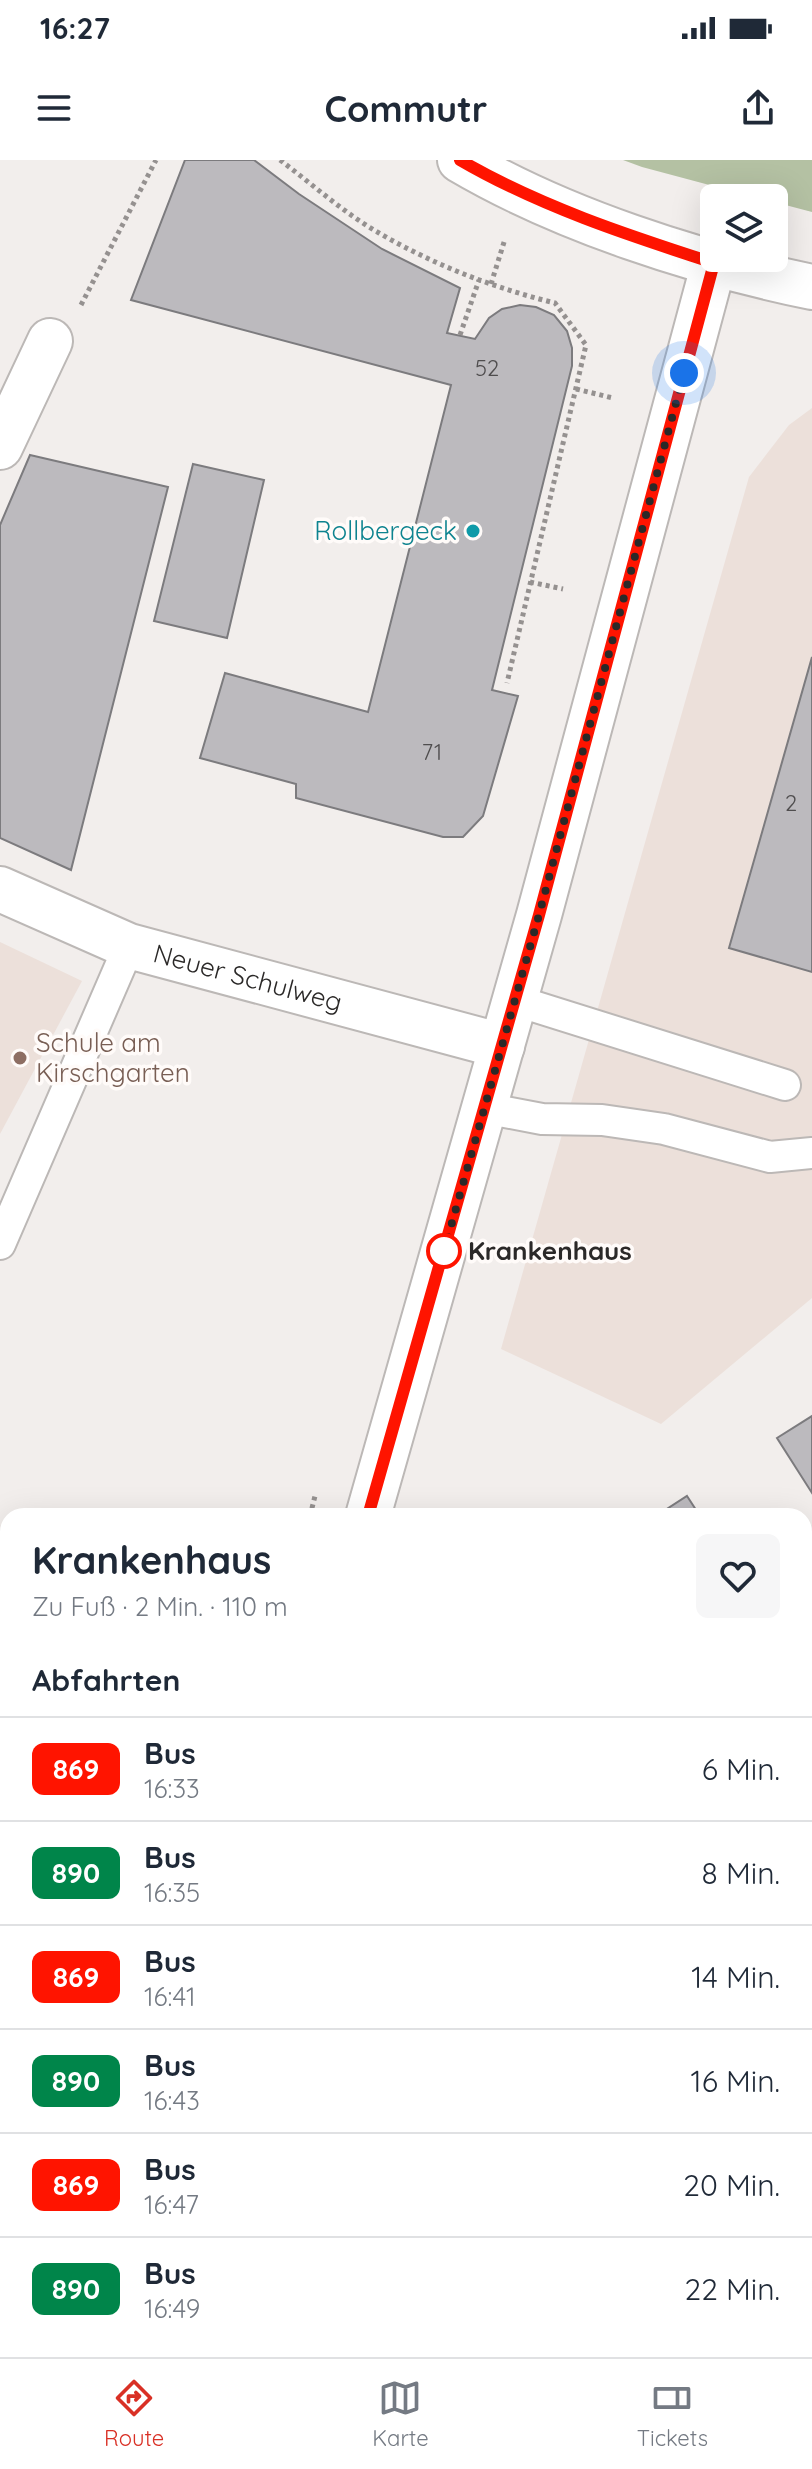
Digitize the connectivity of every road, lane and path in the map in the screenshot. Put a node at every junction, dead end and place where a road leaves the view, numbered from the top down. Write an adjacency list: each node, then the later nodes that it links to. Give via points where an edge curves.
1 (156, 160): 12 (path, via 69,329)
2 (280, 160): 8 (path, via 377,232)
3 (460, 160): 5 (main road, via 531,197)
4 (505, 239): 9 (path)
5 (700, 259)
6 (712, 272): 21 (main road)
7 (751, 272): 10 (main road)
8 (479, 279): 9 (path); 11 (path)
9 (491, 284): 13 (path, via 555,303 586,345)
10 (812, 287)
11 (460, 335)
12 (50, 341): 15 (main road)
13 (576, 389): 14 (path); 16 (path)
14 (613, 398)
15 (0, 447)
16 (530, 582): 17 (path); 18 (path)
17 (563, 589)
18 (507, 683)
19 (0, 889): 20 (main road, Neuer Schulweg)
20 (129, 946): 22 (main road, Neuer Schulweg); 26 (lane)
21 (514, 1000): 22 (main road); 23 (lane)
22 (502, 1046): 24 (main road)
23 (785, 1085)
24 (484, 1108): 25 (lane, via 542,1119 664,1129 770,1157); 29 (main road)
25 (812, 1153)
26 (0, 1244)
27 (315, 1496): 28 (path)
28 (312, 1508)
29 (370, 1508)

